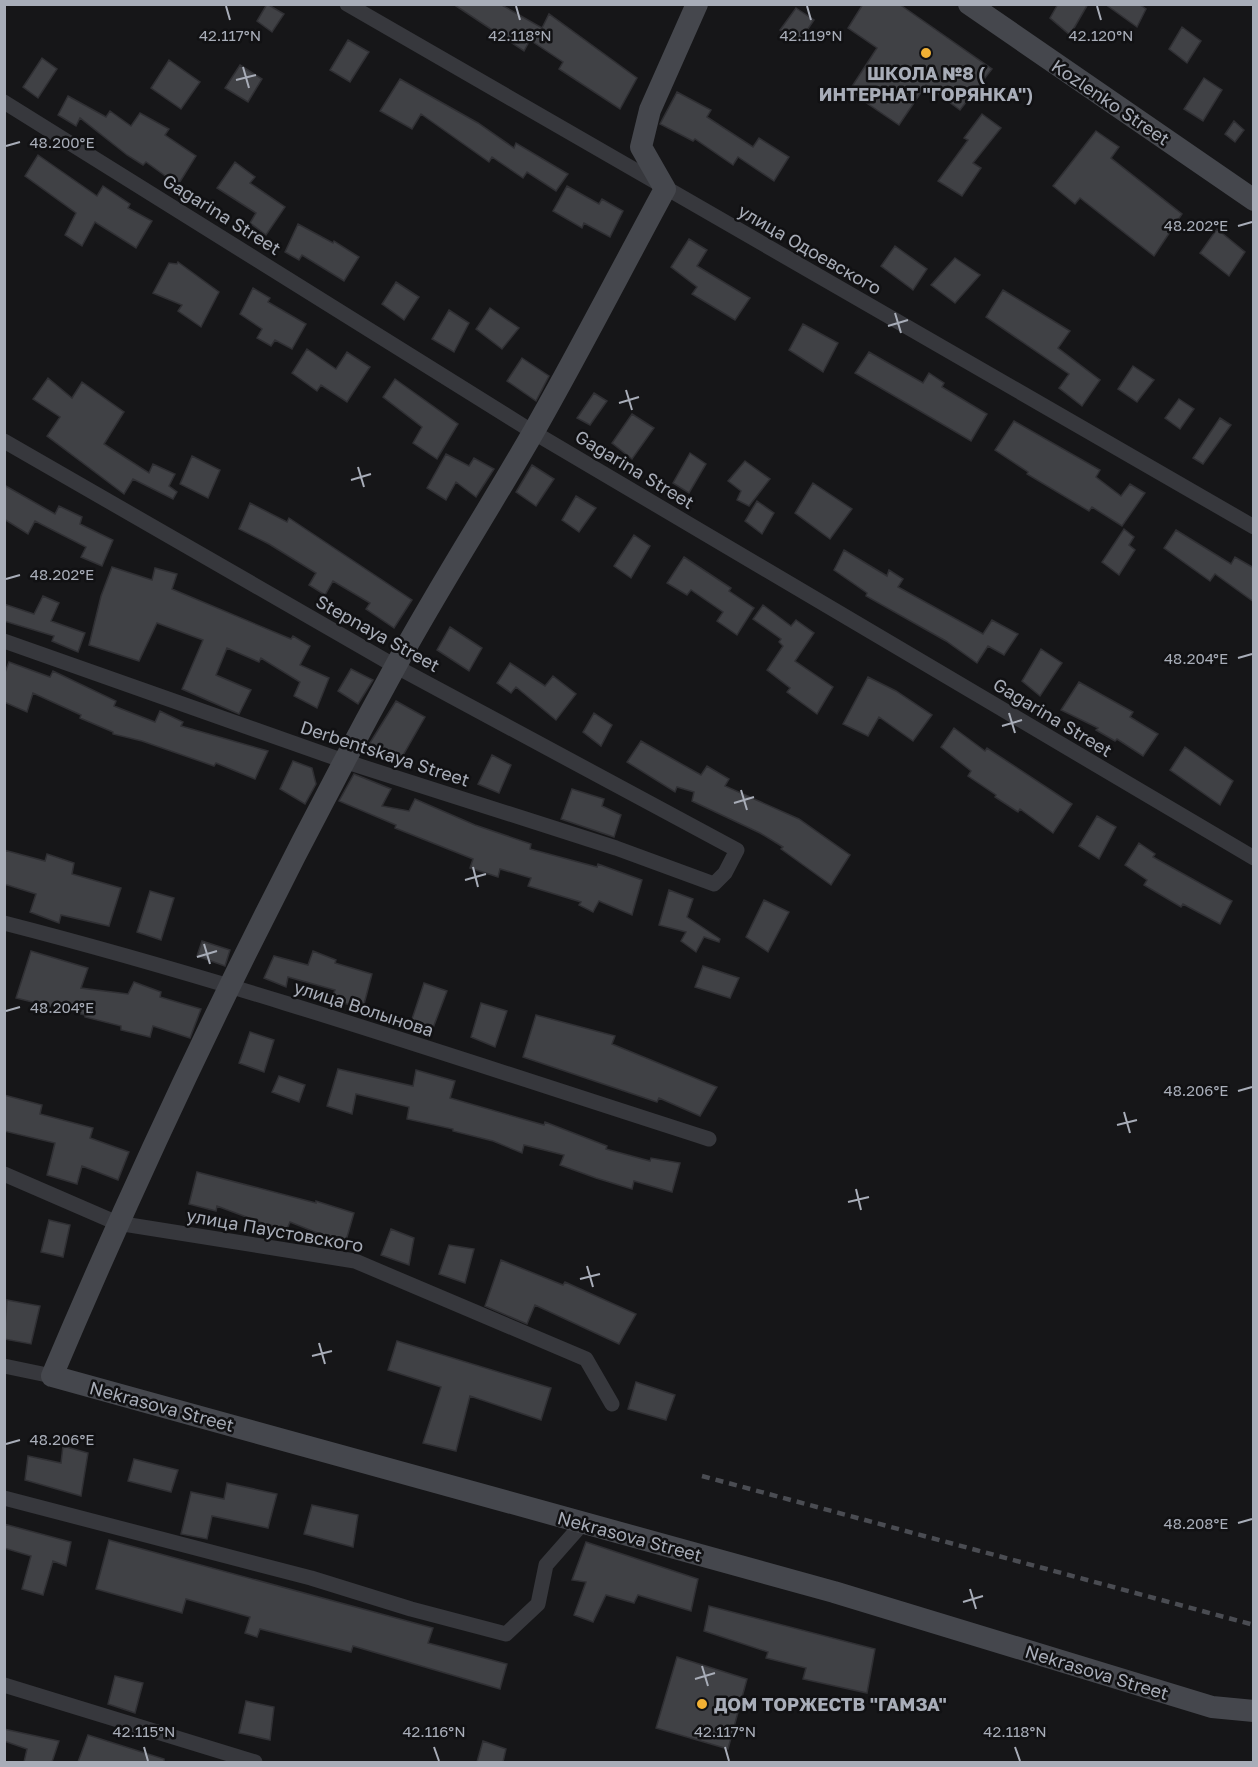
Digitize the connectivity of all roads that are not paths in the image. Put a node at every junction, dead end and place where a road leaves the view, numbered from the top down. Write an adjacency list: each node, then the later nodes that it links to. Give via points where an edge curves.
1 (347, 4): 5 (street, улица Одоевского)
2 (697, 4): 5 (street, via 650,110 641,147)
3 (969, 4): 6 (street, Kozlenko Street)
4 (4, 102): 7 (street, Gagarina Street)
5 (665, 189): 7 (street); 9 (street, улица Одоевского)
6 (1254, 200)
7 (534, 432): 11 (street); 14 (street, Gagarina Street)
8 (4, 441): 11 (street, Stepnaya Street)
9 (1254, 527)
10 (4, 641): 12 (street, Derbentskaya Street)
11 (395, 666): 12 (street); 13 (street, Stepnaya Street)
12 (344, 761): 13 (street, Derbentskaya Street, via 616,848 714,884 725,873); 16 (street)
13 (737, 849)
14 (1254, 858)
15 (4, 923): 16 (street, улица Волынова)
16 (229, 985): 17 (street, улица Волынова); 19 (street)
17 (709, 1138)
18 (4, 1174): 19 (street, улица Паустовского)
19 (117, 1223): 21 (street); 22 (street, улица Паустовского, via 355,1260 586,1359)
20 (4, 1366): 21 (street, Nekrasova Street)
21 (52, 1376): 24 (street, Nekrasova Street)
22 (612, 1404)
23 (4, 1498): 24 (street, via 311,1578 506,1634 538,1604 546,1565)
24 (583, 1523): 26 (street, Nekrasova Street, via 834,1592 1212,1707)
25 (4, 1684): 27 (street)
26 (1254, 1711)
27 (255, 1762)

